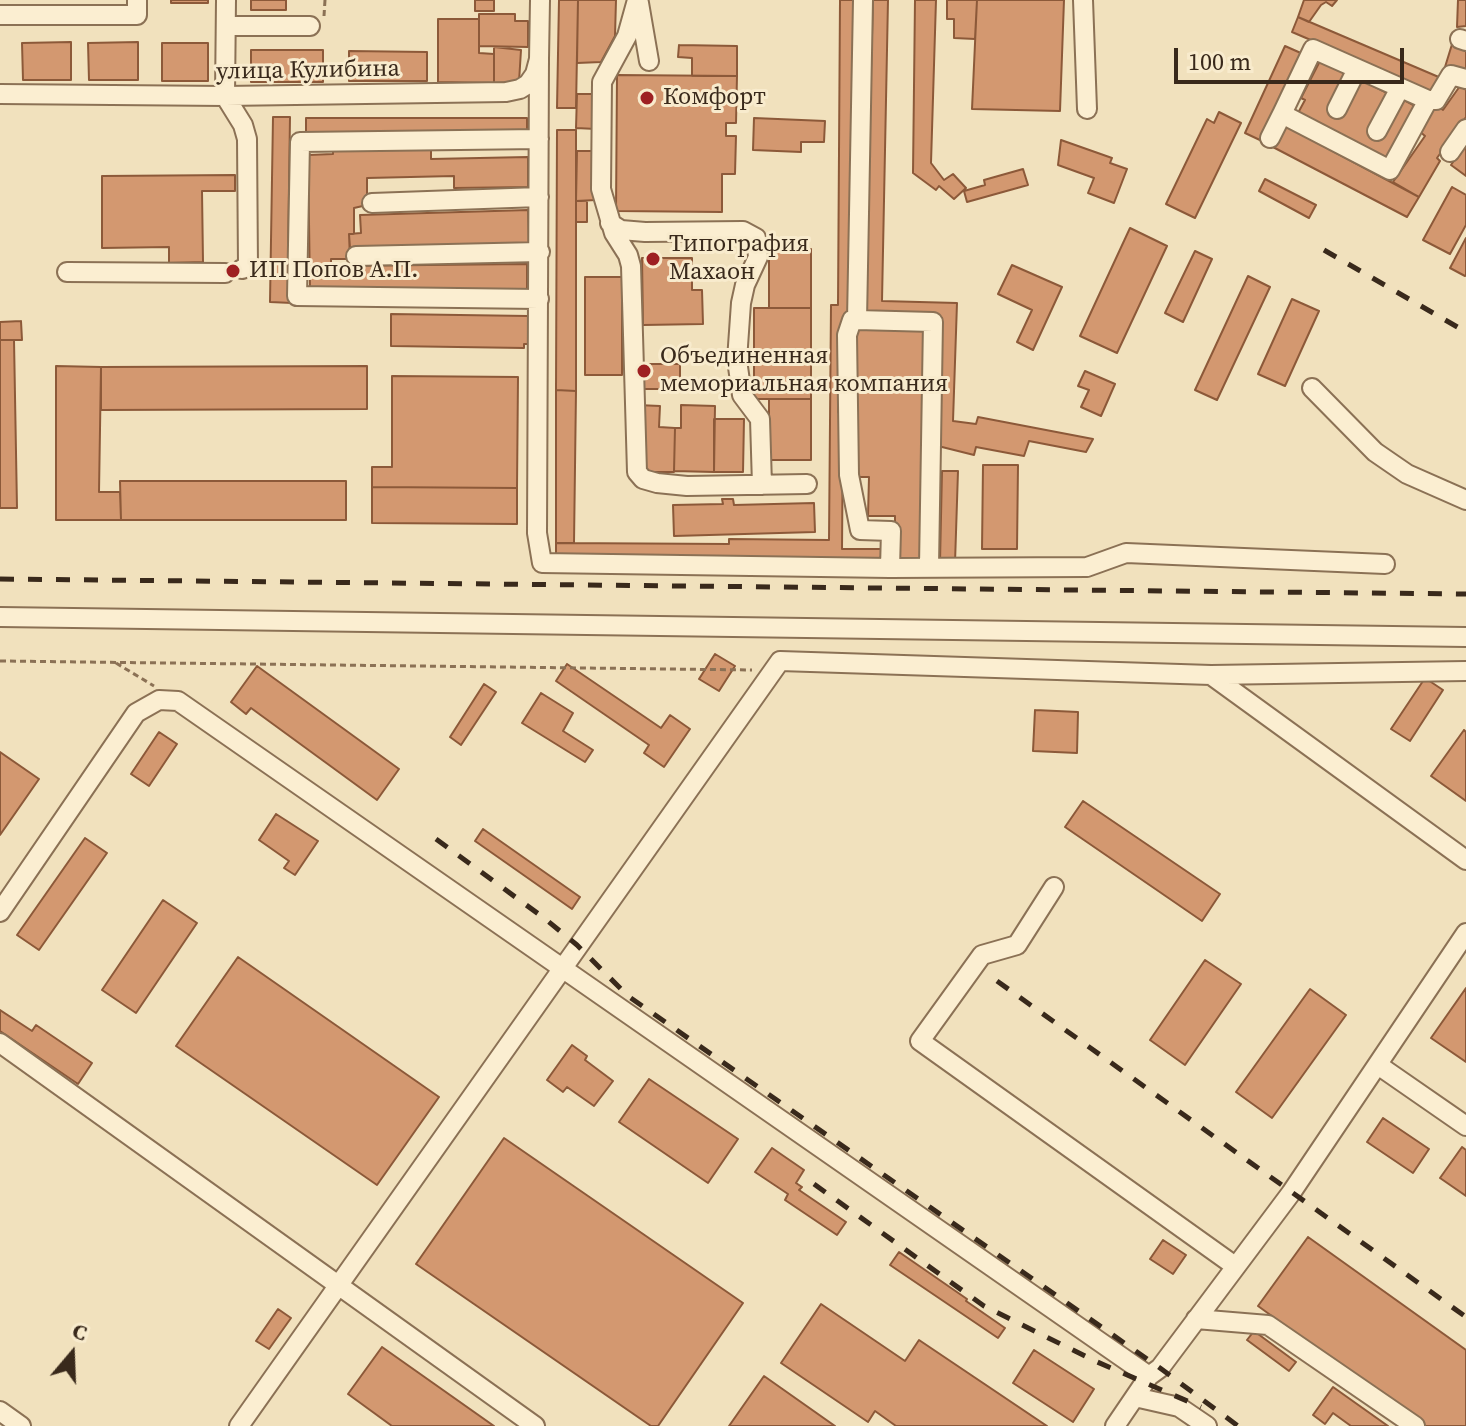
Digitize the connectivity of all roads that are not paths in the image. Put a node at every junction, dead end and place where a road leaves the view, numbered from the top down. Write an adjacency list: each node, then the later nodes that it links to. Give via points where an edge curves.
1 (137, 0): 7 (street, via 137,15)
2 (226, 0): 9 (street)
3 (540, 0): 11 (street)
4 (638, 0): 12 (street); 31 (street, via 627,36 602,82 601,189)
5 (863, 0): 36 (street)
6 (1083, 0): 20 (street)
7 (91, 7): 8 (street)
8 (0, 15)
9 (226, 26): 10 (street); 18 (street)
10 (310, 26)
11 (539, 59): 17 (street, улица Кулибина, via 528,84 506,92); 27 (street)
12 (649, 61)
13 (1357, 69): 15 (street); 21 (street); 22 (street, via 1313,49)
14 (1466, 79): 19 (street, via 1451,75 1436,100)
15 (1400, 88): 19 (street); 24 (street)
16 (0, 94): 18 (street, улица Кулибина)
17 (290, 95): 18 (street, улица Кулибина); 26 (street, via 255,105)
18 (225, 96): 26 (street)
19 (1428, 100): 22 (street, via 1390,170)
20 (1087, 109)
21 (1337, 109)
22 (1282, 114): 25 (street)
23 (1466, 129): 28 (street)
24 (1377, 131)
25 (1270, 138)
26 (247, 139): 34 (street, via 248,267)
27 (539, 139): 29 (street); 35 (street, via 300,142 297,296)
28 (1450, 152)
29 (539, 197): 30 (street); 32 (street)
30 (372, 203)
31 (610, 223): 39 (street, via 631,266 637,472 657,483); 39 (street, via 621,230 743,231 756,238 758,257 741,303 737,360 742,395 760,419)
32 (540, 252): 33 (street); 35 (street)
33 (356, 256)
34 (67, 272)
35 (539, 299): 43 (street, via 537,533 542,563)
36 (857, 320): 42 (street, via 933,322); 43 (street, via 852,320 847,335 852,493 860,530 891,531)
37 (1312, 388): 40 (street, via 1375,452 1407,474)
38 (807, 484): 39 (street)
39 (762, 485)
40 (1466, 500)
41 (1385, 564): 42 (street, via 1126,553 1087,567)
42 (929, 566): 43 (street)
43 (890, 568)
44 (0, 617): 45 (street)
45 (1466, 637)
46 (1466, 671): 47 (street)
47 (1211, 675): 48 (street); 52 (street, via 780,661)
48 (1466, 860)
49 (1054, 887): 56 (street, via 1017,945 982,955 920,1041)
50 (0, 912): 52 (street, via 136,713 159,700 178,701)
51 (1466, 933): 54 (street)
52 (563, 968): 57 (street); 59 (street)
53 (0, 1043): 57 (street)
54 (1378, 1065): 55 (street); 56 (street)
55 (1466, 1126)
56 (1235, 1266): 58 (street)
57 (339, 1285): 63 (street); 64 (street)
58 (1196, 1319): 59 (street); 67 (street, via 1268,1325)
59 (1149, 1376): 60 (street)
60 (1135, 1397): 65 (street); 66 (street, via 1179,1407)
61 (0, 1411): 62 (street)
62 (21, 1426)
63 (239, 1426)
64 (534, 1426)
65 (1115, 1426)
66 (1207, 1426)
67 (1415, 1426)

